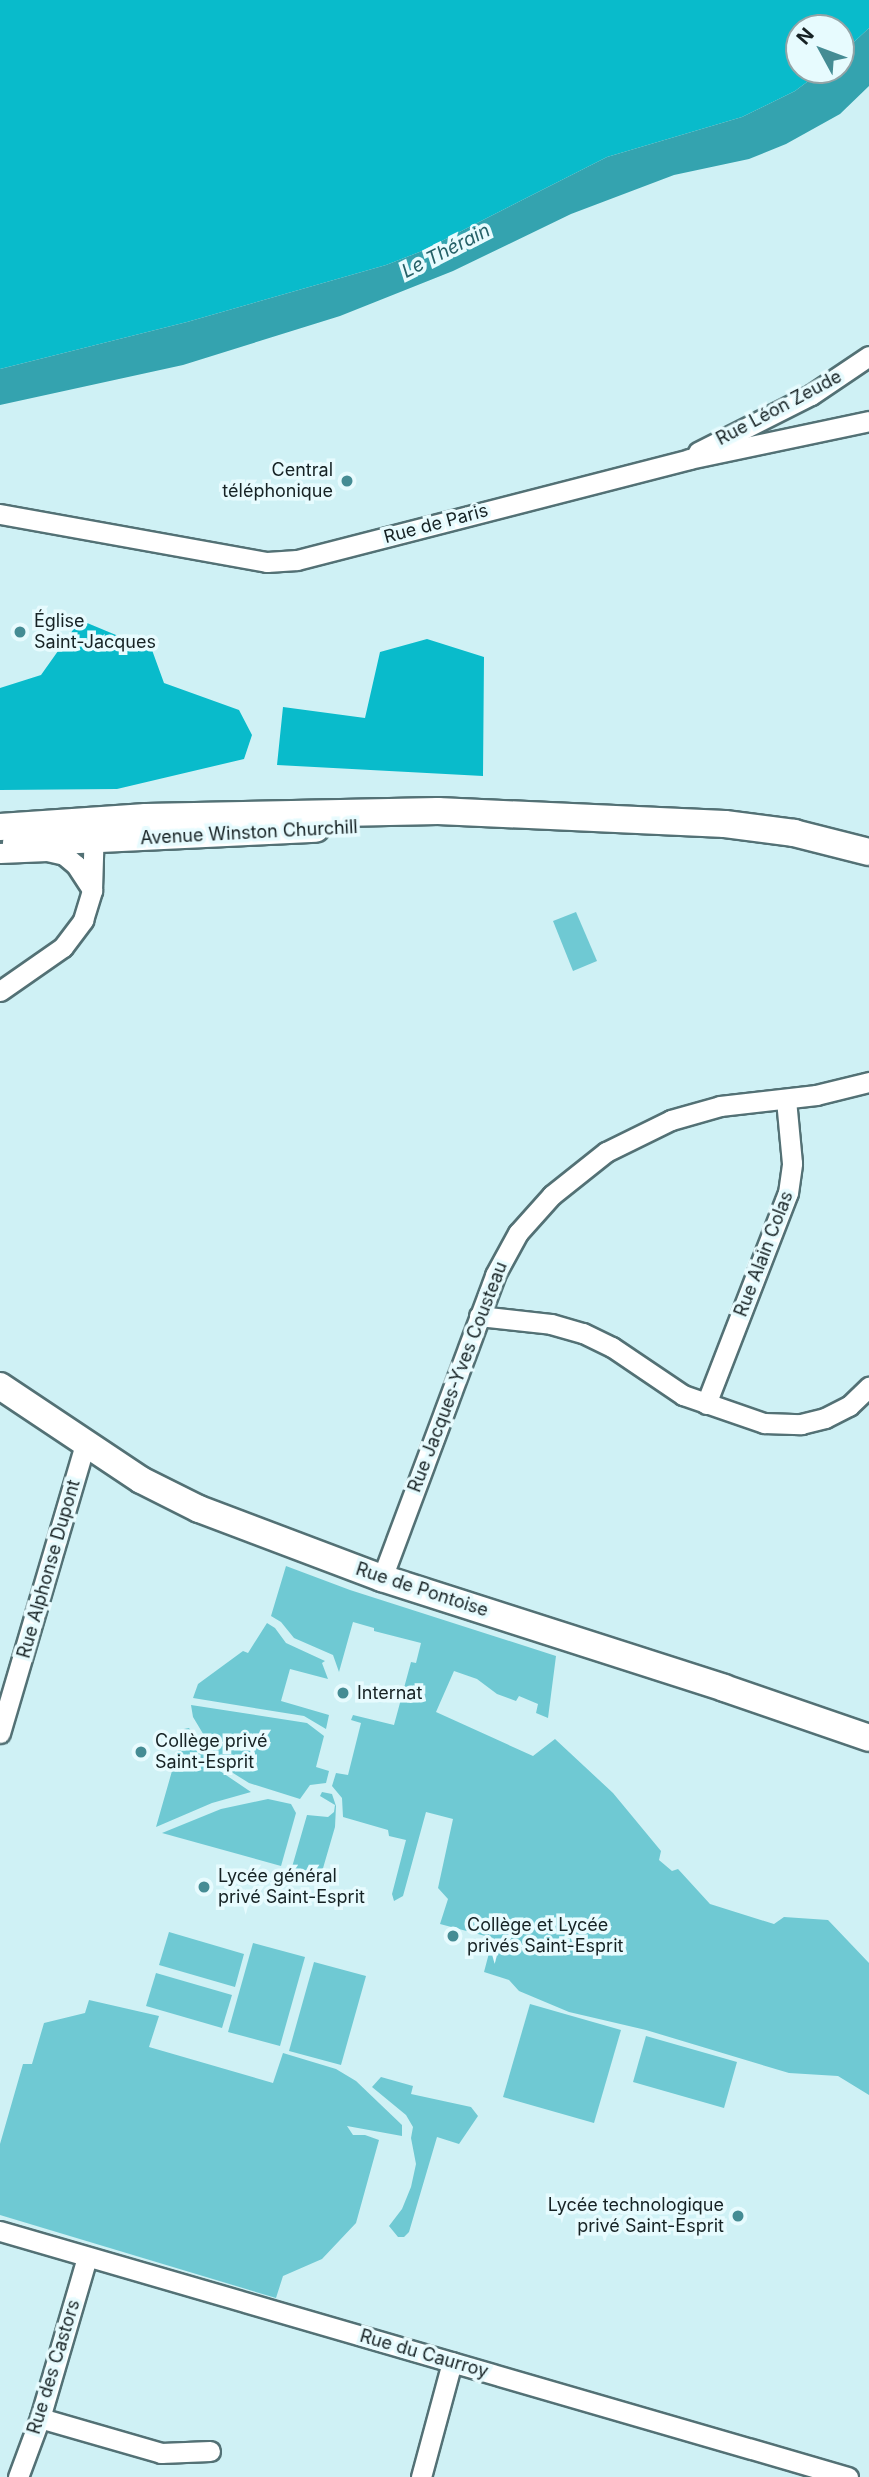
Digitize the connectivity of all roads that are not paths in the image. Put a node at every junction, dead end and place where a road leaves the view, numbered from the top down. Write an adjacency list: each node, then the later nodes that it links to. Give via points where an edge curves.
1 (869, 356): 3 (street, Rue Léon Zeude, via 811,395 717,440)
2 (869, 421): 3 (street, Rue de Paris)
3 (689, 459): 4 (street, Rue de Paris, via 287,561 267,562)
4 (0, 514)
5 (0, 827): 6 (main road, Avenue Winston Churchill)
6 (94, 831): 7 (main road, Avenue Winston Churchill); 8 (main road, Avenue Winston Churchill, via 497,816 647,818 794,833); 10 (street)
7 (0, 844)
8 (869, 852)
9 (0, 853): 10 (street, via 64,855)
10 (92, 890): 11 (street, via 72,938)
11 (0, 991)
12 (869, 1082): 13 (street, Rue Jacques-Yves Cousteau)
13 (786, 1099): 14 (street, Rue Jacques-Yves Cousteau, via 689,1114 636,1135 591,1162 567,1180 519,1233); 17 (street, Rue Alain Colas, via 792,1163 788,1193)
14 (479, 1315): 17 (street, via 551,1324 590,1336 668,1386); 19 (street, Rue Jacques-Yves Cousteau)
15 (0, 1386): 18 (main road, Rue de Pontoise)
16 (869, 1387): 17 (street, via 837,1414 801,1424 764,1423)
17 (706, 1404)
18 (85, 1445): 19 (main road, Rue de Pontoise, via 185,1503); 20 (street, Rue Alphonse Dupont)
19 (382, 1578): 21 (main road, Rue de Pontoise)
20 (0, 1733)
21 (869, 1738)
22 (0, 2231): 23 (street, Rue du Caurroy)
23 (87, 2257): 24 (street, Rue du Caurroy); 25 (street, Rue des Castors)
24 (452, 2362): 28 (street); 29 (street, Rue du Caurroy)
25 (40, 2417): 26 (street, via 161,2453); 27 (street, Rue des Castors)
26 (210, 2451)
27 (18, 2477)
28 (421, 2477)
29 (848, 2477)

